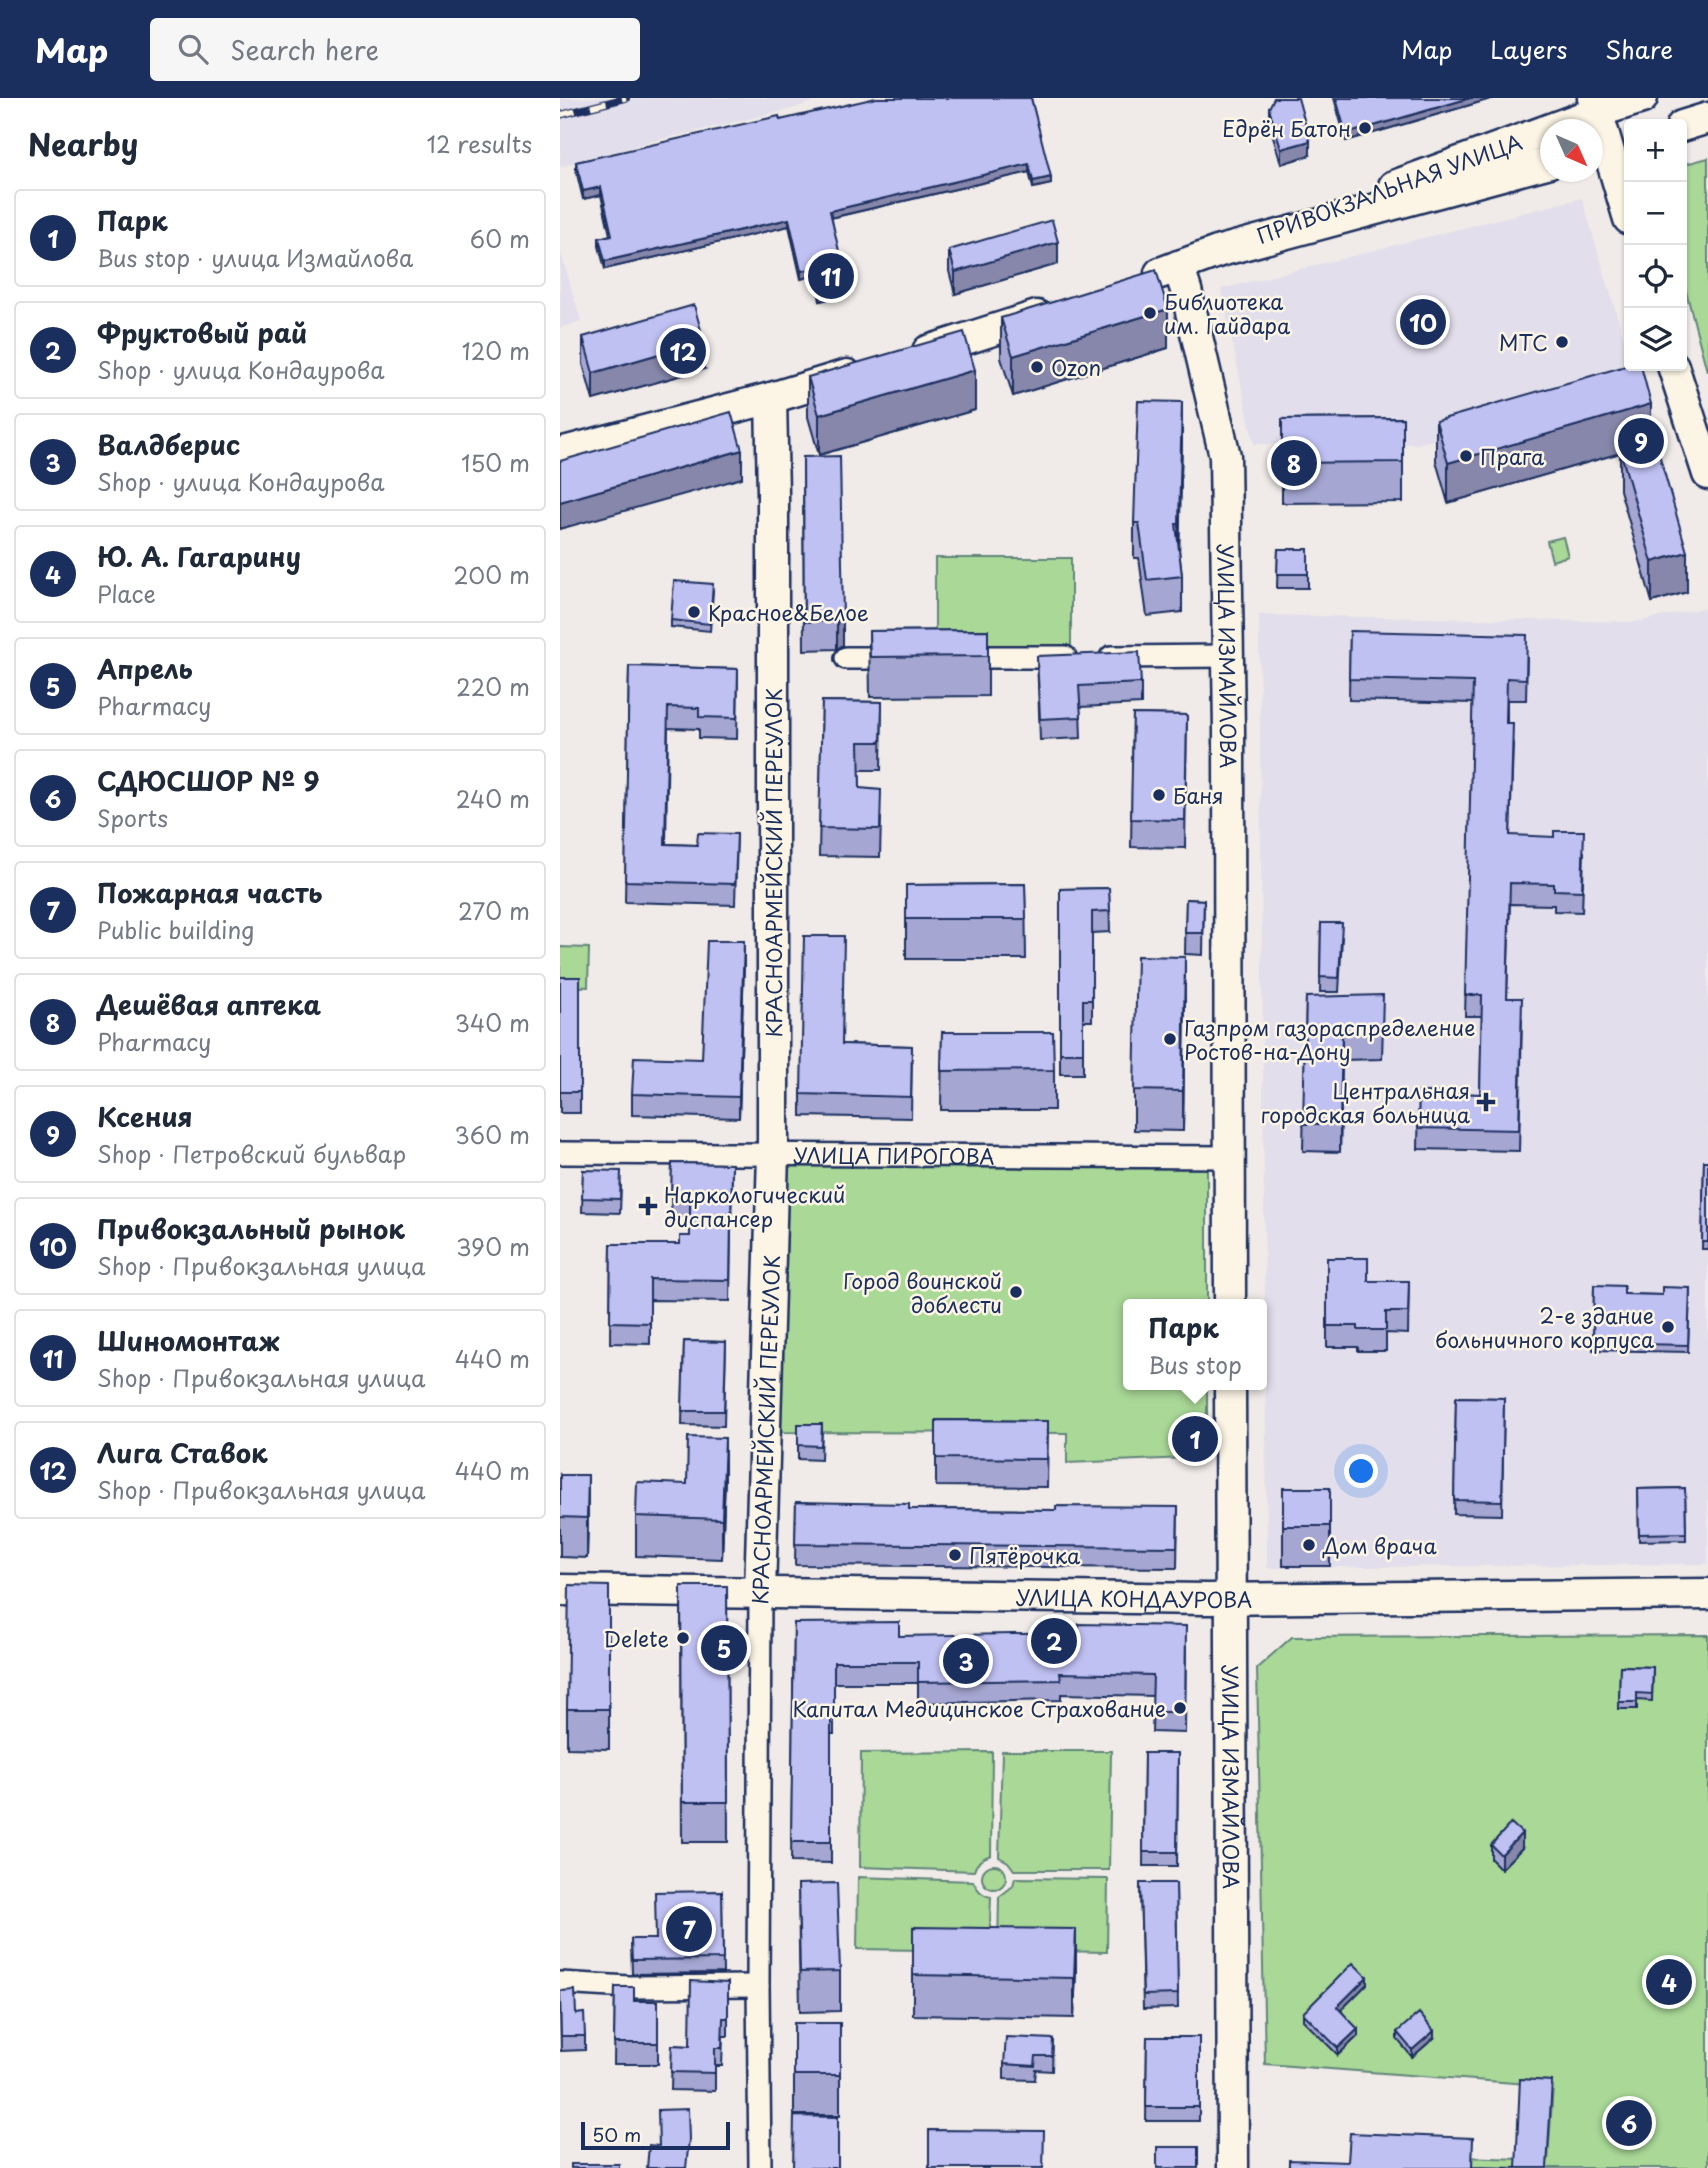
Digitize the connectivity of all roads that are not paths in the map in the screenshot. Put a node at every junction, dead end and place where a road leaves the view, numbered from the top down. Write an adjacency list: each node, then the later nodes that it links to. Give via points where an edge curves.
1 (1642, 98): 2 (street, ПРИВОКЗАЛЬНАЯ УЛИЦА)
2 (1595, 105): 5 (street); 8 (street, ПРИВОКЗАЛЬНАЯ УЛИЦА)
3 (1708, 118): 4 (street)
4 (1687, 124)
5 (1610, 146): 7 (street)
6 (1540, 165): 8 (street, ПРИВОКЗАЛЬНАЯ УЛИЦА)
7 (1624, 200)
8 (1220, 251): 9 (street, ПРИВОКЗАЛЬНАЯ УЛИЦА)
9 (1178, 266): 10 (street, ПРИВОКЗАЛЬНАЯ УЛИЦА); 16 (street, УЛИЦА ИЗМАЙЛОВА, via 1225,456)
10 (1140, 280)
11 (1064, 306): 13 (street, via 975,338)
12 (1675, 371): 15 (street)
13 (771, 398): 14 (street); 21 (street, КРАСНОАРМЕЙСКИЙ ПЕРЕУЛОК)
14 (560, 453)
15 (1708, 474)
16 (1228, 656): 17 (street); 22 (street, УЛИЦА ИЗМАЙЛОВА)
17 (940, 657)
18 (846, 658): 19 (street)
19 (914, 658)
20 (560, 1153): 21 (street, УЛИЦА ПИРОГОВА)
21 (773, 1154): 22 (street, УЛИЦА ПИРОГОВА); 26 (street, КРАСНОАРМЕЙСКИЙ ПЕРЕУЛОК)
22 (1230, 1157): 23 (street, УЛИЦА ИЗМАЙЛОВА)
23 (1230, 1299)
24 (1230, 1390): 28 (street, УЛИЦА ИЗМАЙЛОВА)
25 (560, 1590): 26 (street, УЛИЦА КОНДАУРОВА)
26 (760, 1593): 28 (street, УЛИЦА КОНДАУРОВА); 30 (street, КРАСНОАРМЕЙСКИЙ ПЕРЕУЛОК)
27 (1708, 1594): 28 (street, УЛИЦА КОНДАУРОВА)
28 (1230, 1599): 32 (street, УЛИЦА ИЗМАЙЛОВА)
29 (560, 1983): 30 (street)
30 (758, 1986): 31 (street, КРАСНОАРМЕЙСКИЙ ПЕРЕУЛОК)
31 (760, 2168)
32 (1233, 2168)

